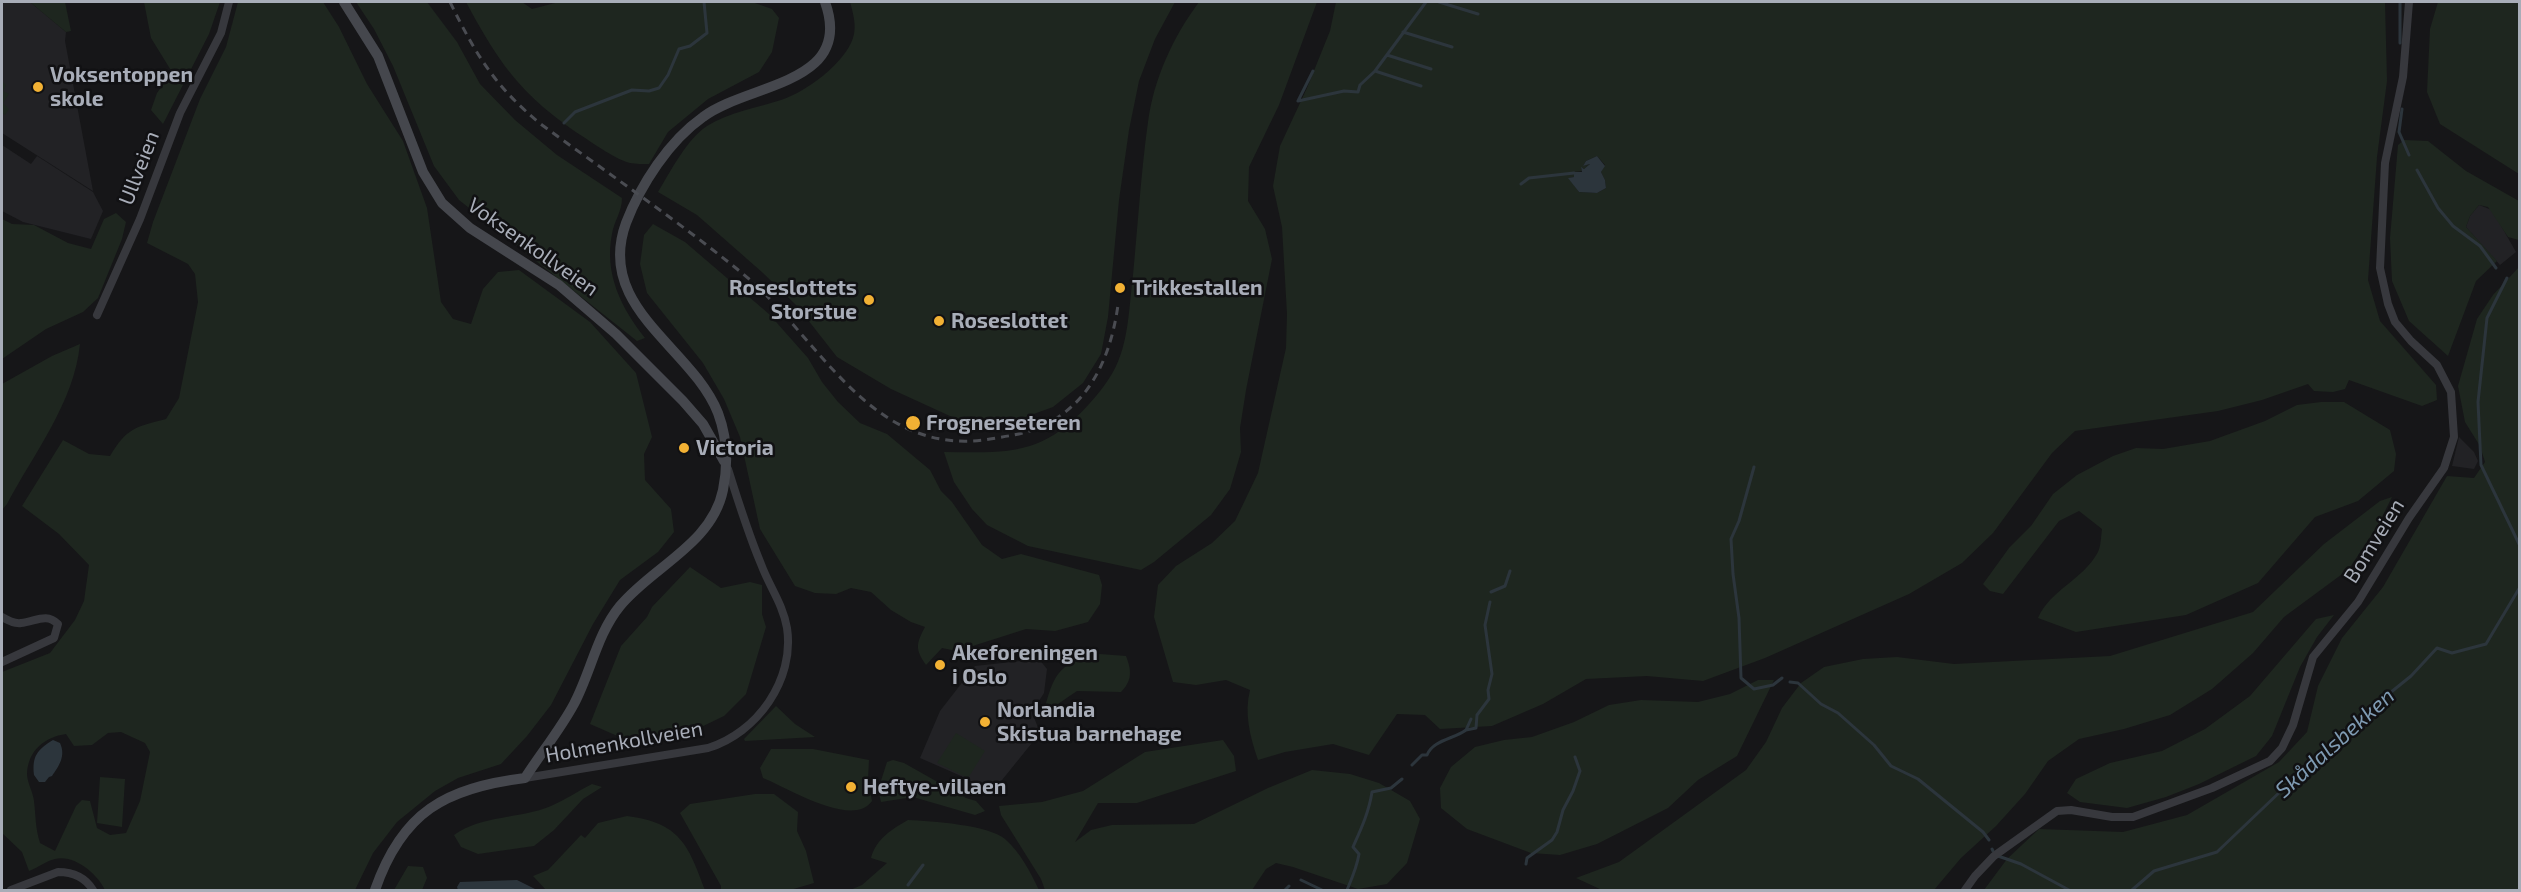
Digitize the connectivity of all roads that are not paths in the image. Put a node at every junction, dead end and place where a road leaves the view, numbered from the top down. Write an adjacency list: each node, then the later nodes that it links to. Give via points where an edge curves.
1 (229, 2): 5 (street, Ullveien, via 221,33 180,113)
2 (344, 2): 6 (main road, Voksenkollveien, via 378,56 423,172 442,203 470,228 559,285 624,341 697,416)
3 (825, 2): 6 (main road, via 830,25 828,40 815,63 795,78 718,106 685,131 636,201 620,246 621,267 632,298 699,382 717,411 724,434)
4 (2409, 2): 13 (street, Bomveien, via 2403,77 2385,164 2380,268 2395,322 2437,365 2451,392 2454,437 2444,468 2358,602 2313,657 2293,725 2282,748 2270,761 2212,788 2133,817 2057,811 1994,856)
5 (98, 315)
6 (726, 464): 9 (main road, via 722,492 710,522 615,613 574,704); 9 (street, Holmenkollveien, via 754,549 787,627 783,670 768,704 737,736 708,748)
7 (2, 617): 8 (street, via 21,623 53,618 58,624 54,638)
8 (2, 662)
9 (525, 778): 12 (main road, Holmenkollveien, via 493,782 462,792 427,810 398,840)
10 (11, 891): 11 (street, via 65,872 85,880)
11 (93, 891)
12 (375, 891)
13 (1965, 891)

